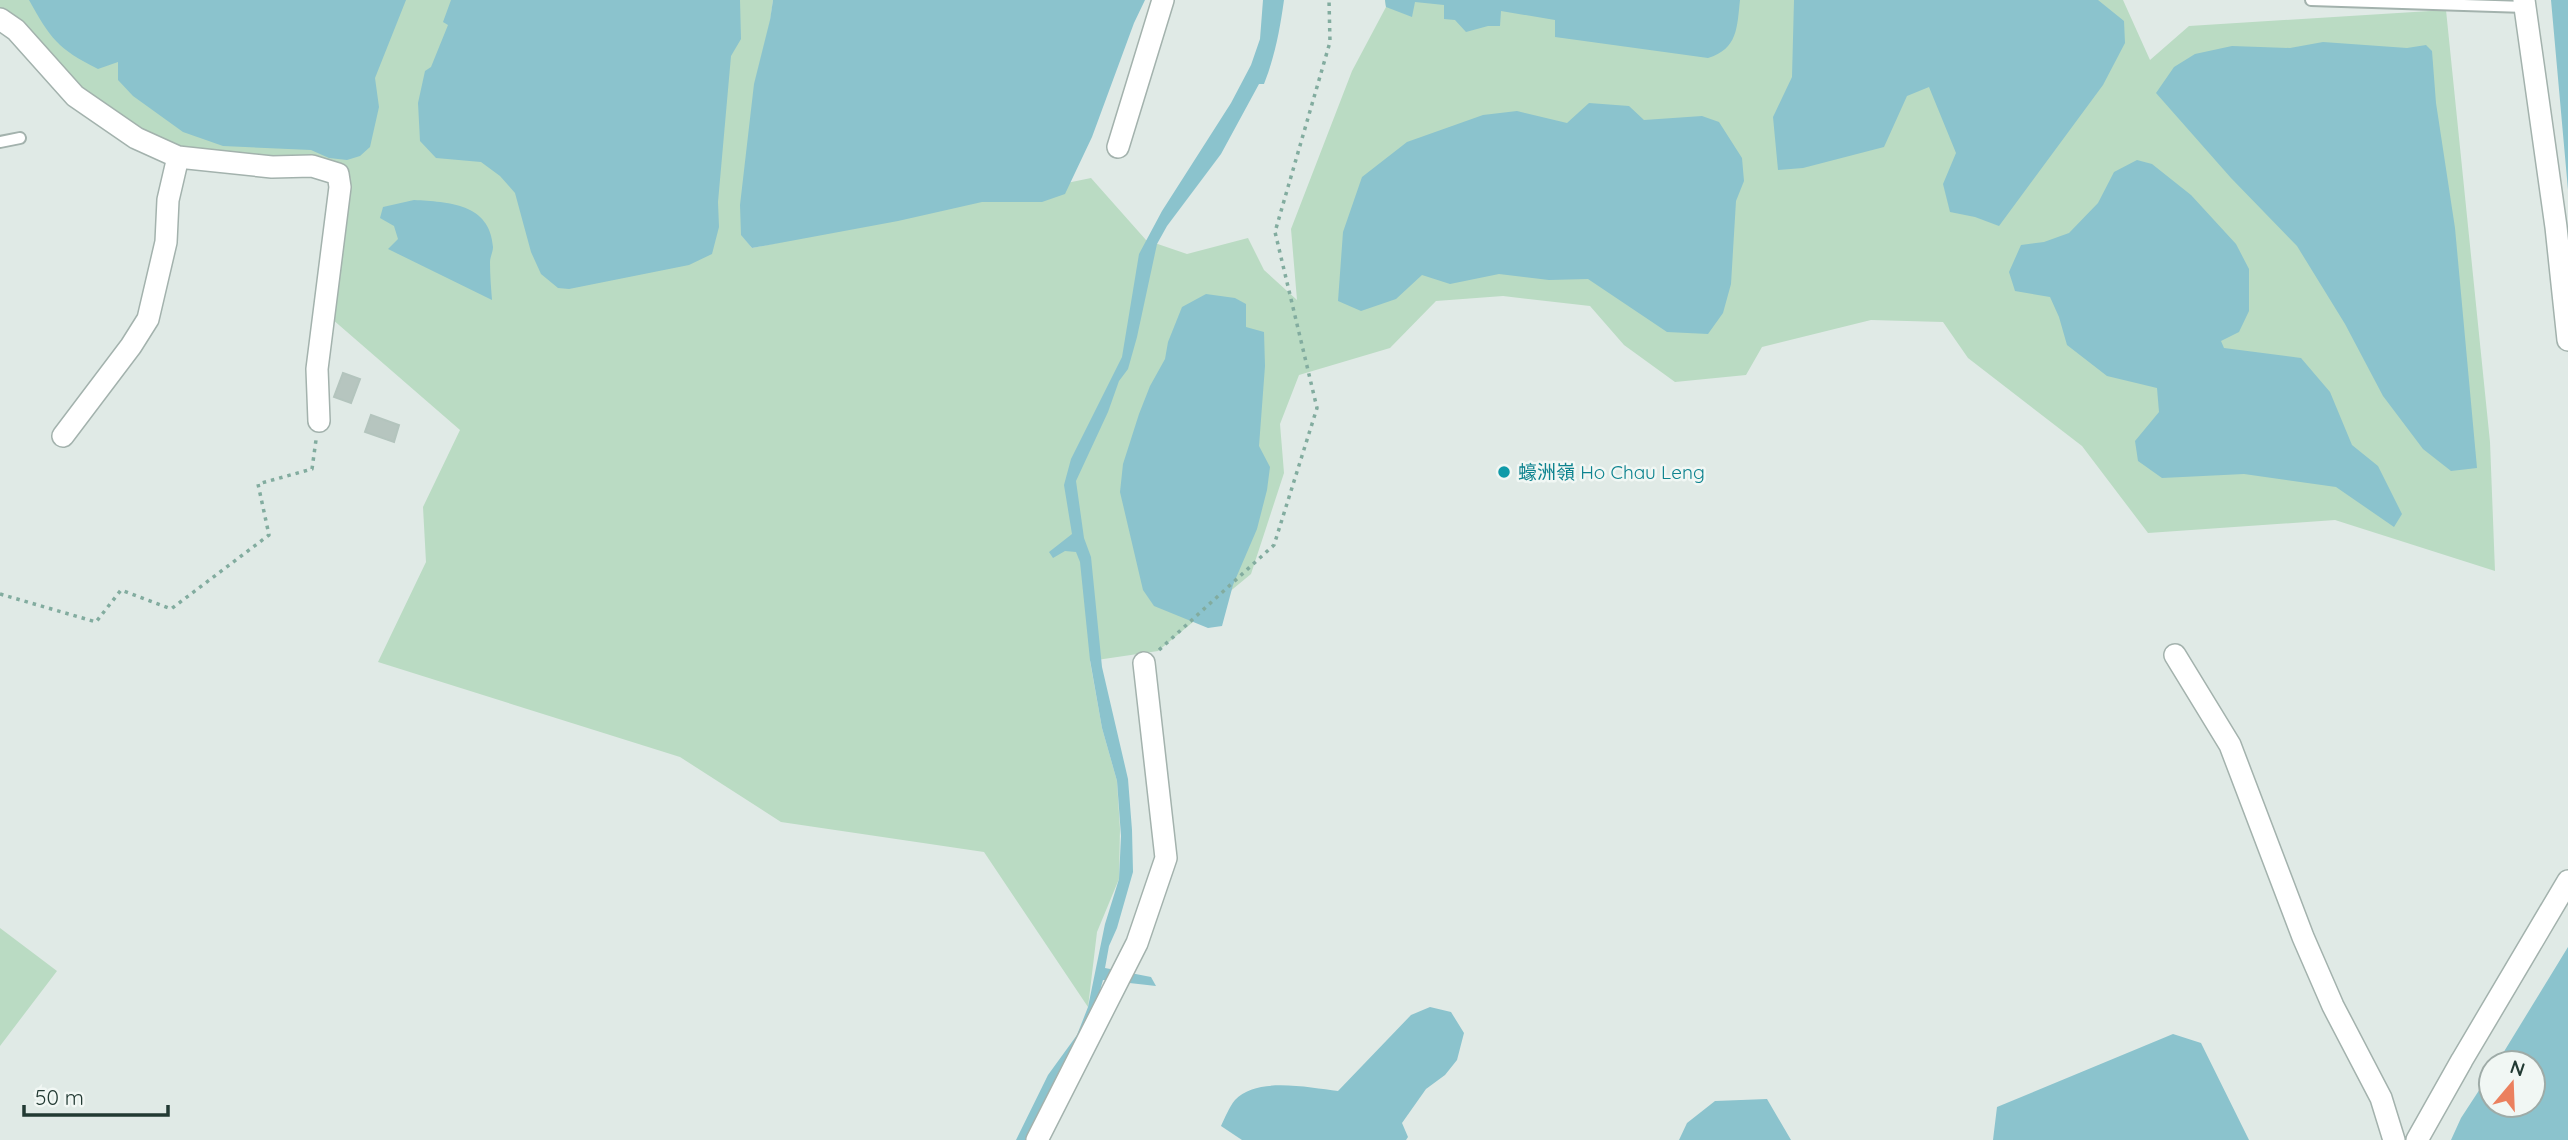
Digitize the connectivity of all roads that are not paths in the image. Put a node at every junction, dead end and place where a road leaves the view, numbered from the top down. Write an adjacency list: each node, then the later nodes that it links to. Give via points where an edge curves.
1 (1163, 0): 7 (street)
2 (2311, 0): 3 (lane)
3 (2525, 4): 9 (street)
4 (0, 19): 8 (street, via 16,30 75,96 136,138)
5 (20, 138): 6 (lane)
6 (0, 142)
7 (1118, 147)
8 (178, 157): 10 (street, via 272,167 312,166 338,174 341,187 317,369); 11 (street, via 168,200 166,242 148,319)
9 (2568, 340)
10 (319, 421)
11 (63, 436)
12 (2175, 655): 16 (street, via 2230,745 2303,937 2381,1098)
13 (1144, 663): 15 (street, via 1166,858 1137,943)
14 (2568, 881): 17 (street)
15 (1037, 1140)
16 (2394, 1140)
17 (2417, 1140)

